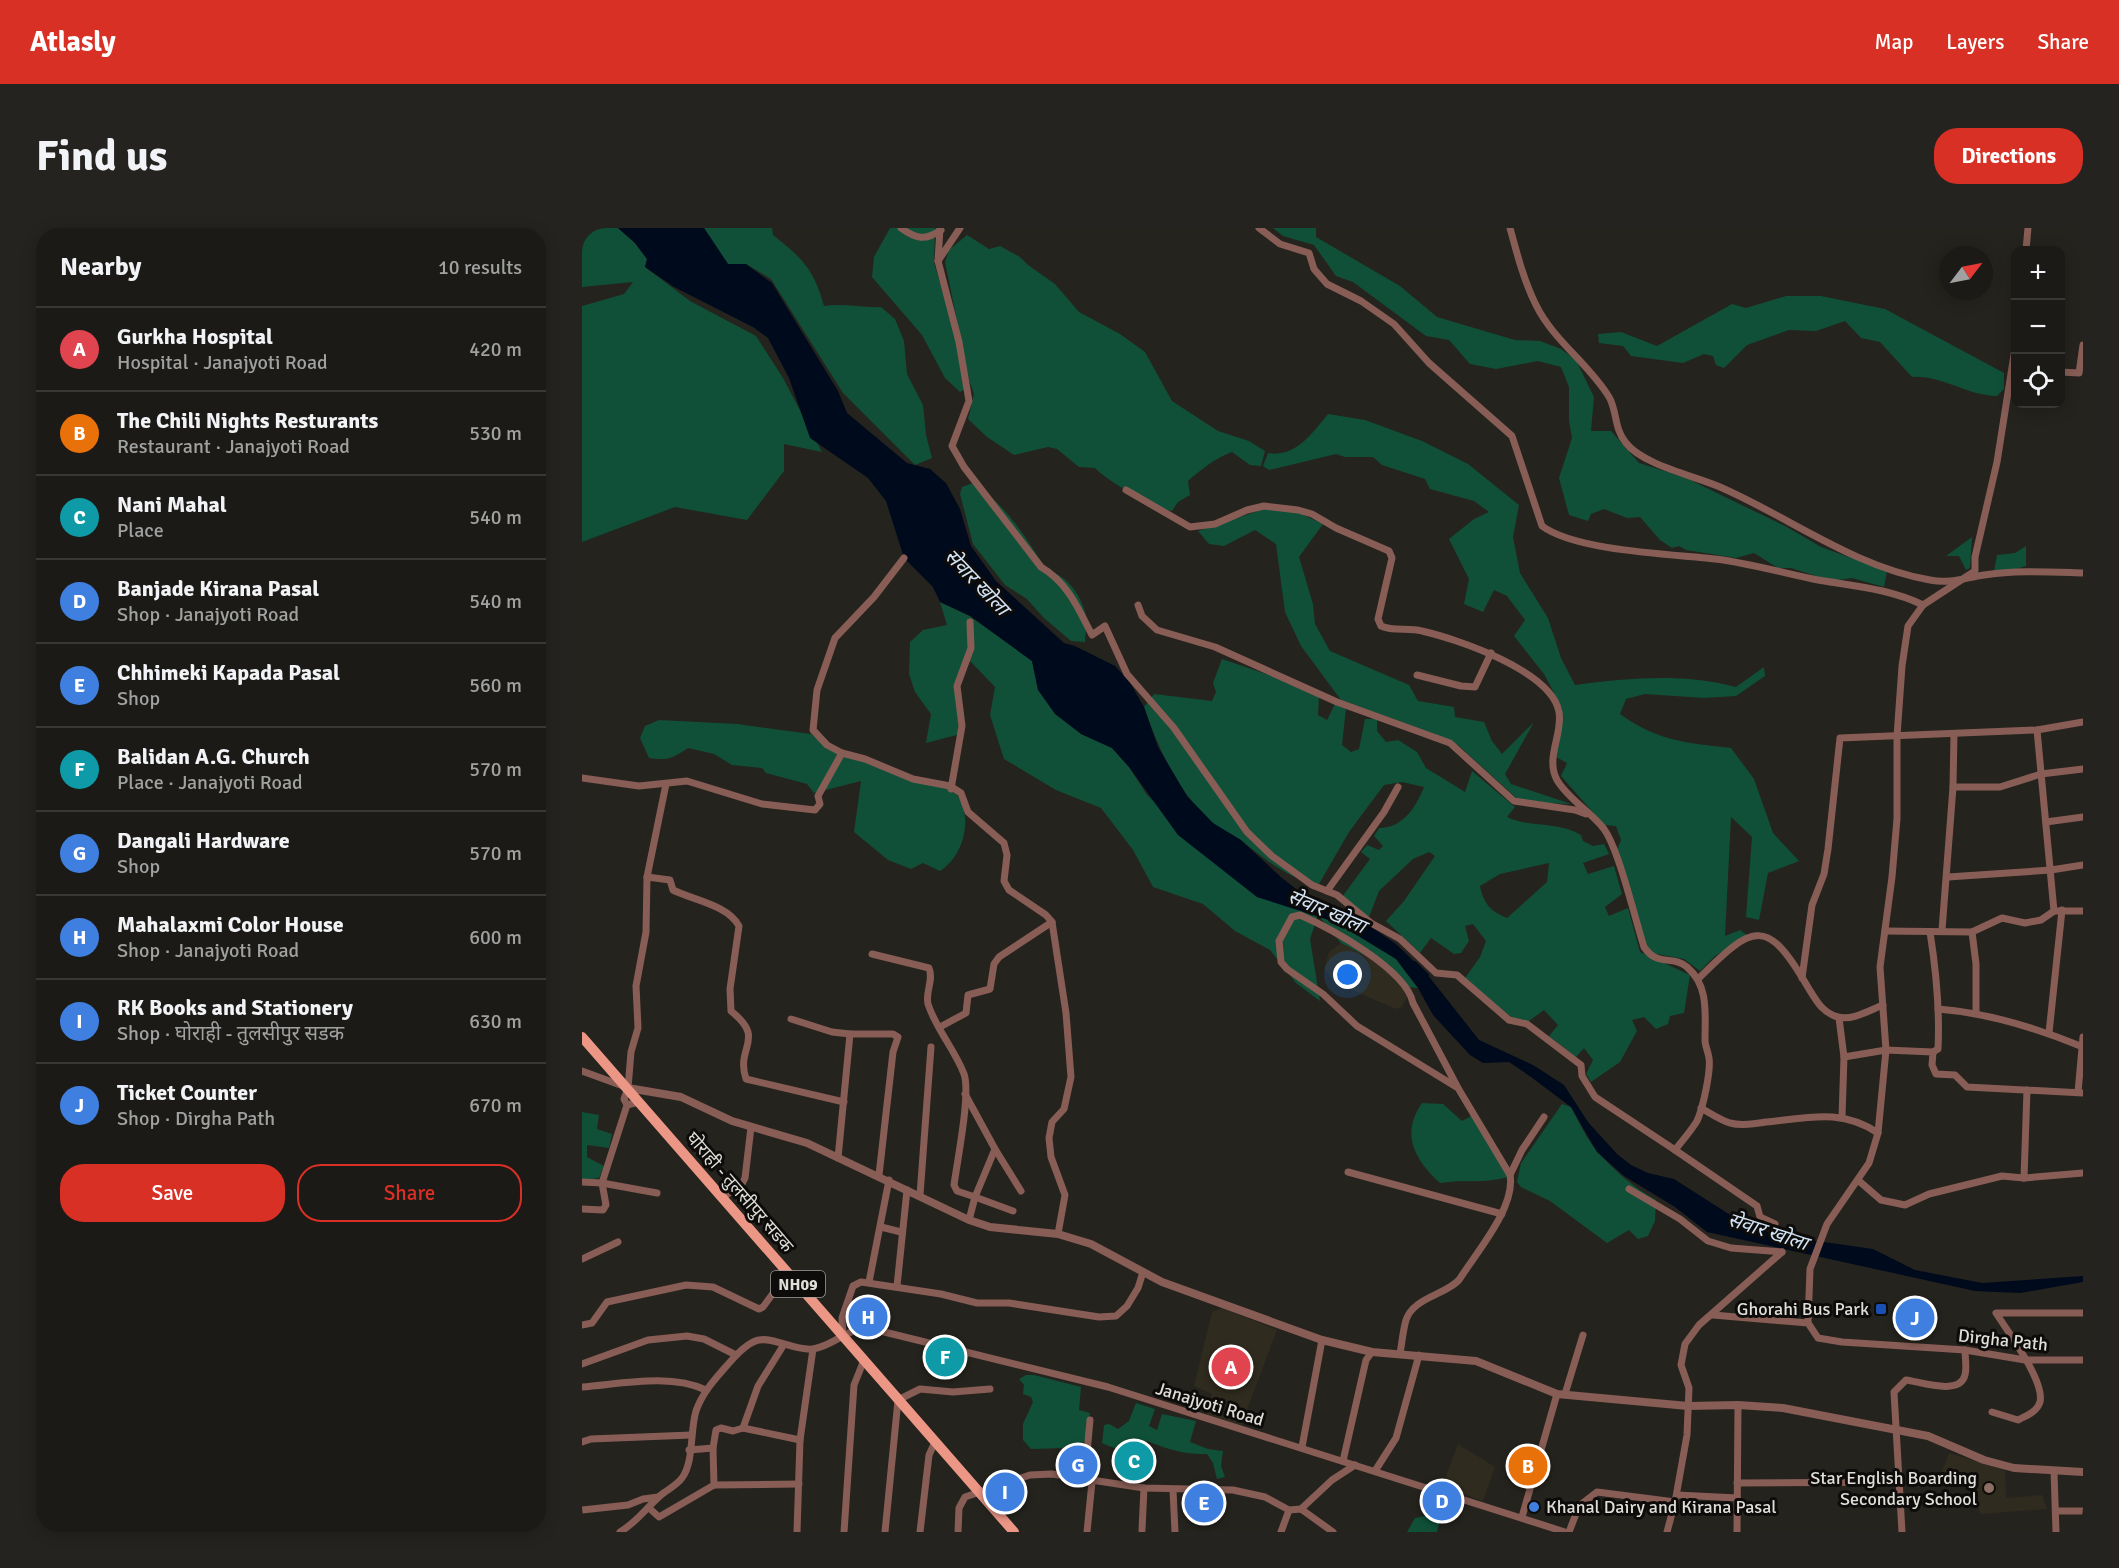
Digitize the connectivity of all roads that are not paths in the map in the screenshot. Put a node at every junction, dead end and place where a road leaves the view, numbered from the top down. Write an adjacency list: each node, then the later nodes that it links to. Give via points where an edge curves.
1 (901, 228): 6 (street, via 915,238 928,238)
2 (960, 228): 8 (street)
3 (1259, 228): 17 (street, via 1280,244 1309,253 1314,269 1327,284 1394,324 1429,363 1512,436 1542,526 1554,536 1861,585)
4 (1510, 228): 15 (street, via 1536,306 1611,400 1615,422 1626,444 1646,458 1721,487 1816,537 1887,567 1930,580)
5 (2028, 228): 7 (street)
6 (941, 229): 8 (street)
7 (2026, 246)
8 (938, 261): 40 (street, via 969,401 952,446 964,467 1041,567 1068,588 1092,635 1105,626 1127,674 1174,728 1247,832 1272,856)
9 (2083, 345): 10 (street, via 2079,373)
10 (2065, 372)
11 (2011, 384): 15 (street, via 1975,557 1976,571)
12 (1126, 490): 19 (street, via 1190,527 1215,524 1264,506 1312,514 1389,551 1392,558 1378,619 1381,626 1419,630)
13 (904, 558): 25 (street, via 835,638 816,690 813,730 827,745)
14 (2083, 573): 15 (street, via 2018,572 1982,575)
15 (1959, 582): 17 (street)
16 (1138, 604): 33 (street, via 1142,616 1157,630 1215,647 1336,702 1450,743 1514,801)
17 (1923, 605): 24 (street, via 1908,626)
18 (970, 622): 32 (street, via 971,648 957,686 962,726)
19 (1491, 653): 20 (street, via 1475,687); 33 (street, via 1537,681 1554,700 1560,712 1553,765 1557,779)
20 (1417, 675)
21 (2083, 722): 22 (street)
22 (2037, 730): 23 (street); 27 (street)
23 (1954, 734): 24 (street); 31 (street)
24 (1897, 736): 46 (street, via 1897,819); 50 (street, via 1840,738 1827,857 1812,905)
25 (842, 753): 29 (street, via 818,796 820,804 815,810 762,804 687,781); 32 (street)
26 (2083, 769): 27 (street)
27 (2041, 774): 31 (street, via 2000,787); 35 (street)
28 (582, 778): 29 (street, via 639,786)
29 (666, 784): 38 (street)
30 (1398, 787): 40 (street)
31 (1953, 787): 39 (street)
32 (951, 789): 44 (street, via 961,793 968,812 1004,843 1004,881 1009,890)
33 (1590, 816): 51 (street, via 1606,832 1644,947 1650,955 1685,965)
34 (2083, 817): 35 (street)
35 (2046, 822): 37 (street)
36 (2083, 865): 37 (street)
37 (2051, 870): 39 (street); 42 (street)
38 (647, 877): 68 (street, via 646,932 636,986 638,1028); 74 (street, via 670,880 673,890 713,905 735,918 739,926 730,989 731,1011 746,1023 750,1032 743,1070 747,1079)
39 (1948, 877): 45 (street)
40 (1327, 891): 82 (street, via 1400,939 1436,974 1457,975 1509,1020 1527,1024 1581,1065 1582,1076 1595,1097)
41 (2062, 910): 42 (street); 43 (street); 58 (street)
42 (2054, 911): 48 (street, via 2041,920 2025,923 2002,918)
43 (2083, 912)
44 (1052, 922): 57 (street, via 999,957 990,989 968,995 966,1013); 107 (street, via 1071,1077 1064,1109 1052,1122 1049,1138 1051,1157 1065,1195)
45 (1942, 930): 47 (street); 48 (street)
46 (1885, 931): 47 (street); 52 (street, via 1880,967)
47 (1930, 932): 53 (street)
48 (1972, 932): 54 (street)
49 (872, 954): 57 (street, via 929,968 927,1000)
50 (1802, 978): 51 (street, via 1772,939 1756,934 1725,953); 55 (street, via 1820,1008)
51 (1698, 979): 76 (street, via 1706,1011 1709,1060)
52 (1883, 1005): 55 (street); 64 (street)
53 (1938, 1009): 54 (street); 65 (street, via 1938,1049)
54 (1976, 1012): 58 (street)
55 (1839, 1018): 66 (street)
56 (791, 1020): 59 (street)
57 (940, 1027): 72 (street, via 965,1076)
58 (2049, 1033): 63 (street)
59 (850, 1034): 74 (street); 86 (street, via 898,1037)
60 (582, 1037): 68 (main road, घोराही - तुलसीपुर सडक / NH09)
61 (2083, 1037): 63 (street)
62 (931, 1047): 97 (street)
63 (2083, 1047): 71 (street)
64 (1886, 1050): 65 (street); 66 (street); 80 (street)
65 (1933, 1052): 70 (street, via 1936,1074 1955,1075 1967,1088)
66 (1844, 1057): 78 (street)
67 (582, 1071): 68 (street)
68 (628, 1088): 73 (main road, घोराही - तुलसीपुर सडक / NH09); 75 (street, via 624,1100); 79 (street, via 681,1096)
69 (1458, 1088): 69 (street, via 1357,1026 1323,994 1287,969 1281,962 1279,941 1292,917 1300,915 1370,955 1402,982); 87 (street)
70 (2027, 1090): 71 (street); 88 (street)
71 (2080, 1093)
72 (965, 1094): 81 (street); 99 (street, via 954,1185 957,1191)
73 (639, 1102): 75 (street); 98 (main road, घोराही - तुलसीपुर सडक / NH09)
74 (844, 1102): 83 (street)
75 (627, 1105): 92 (street)
76 (1701, 1108): 78 (street, via 1730,1123 1747,1125); 82 (street)
77 (1544, 1117): 87 (street, via 1521,1150)
78 (1842, 1117): 80 (street, via 1861,1121)
79 (751, 1127): 83 (street, via 807,1143); 98 (street, via 745,1178)
80 (1878, 1132): 90 (street)
81 (995, 1149): 95 (street); 99 (street)
82 (1675, 1150): 104 (street, via 1757,1206 1760,1217)
83 (838, 1158): 86 (street)
84 (1348, 1172): 102 (street)
85 (2083, 1173): 88 (street)
86 (879, 1175): 89 (street)
87 (1510, 1175): 102 (street, via 1512,1185)
88 (2024, 1178): 90 (street, via 2002,1176 1929,1194 1905,1205 1881,1200)
89 (889, 1180): 94 (street); 105 (street)
90 (1859, 1181): 116 (street, via 1847,1192 1827,1224 1810,1269)
91 (582, 1182): 92 (street)
92 (602, 1183): 96 (street); 100 (street, via 606,1205 603,1210)
93 (1629, 1189): 115 (street, via 1708,1241 1731,1248 1782,1252)
94 (907, 1190): 97 (street); 106 (street)
95 (1020, 1191)
96 (657, 1193)
97 (920, 1195): 103 (street)
98 (722, 1197): 111 (main road, घोराही - तुलसीपुर सडक / NH09)
99 (975, 1197): 101 (street); 103 (street)
100 (582, 1209)
101 (1013, 1211)
102 (1502, 1214): 125 (street, via 1459,1280 1412,1310 1406,1318)
103 (969, 1220): 107 (street, via 990,1227)
104 (1775, 1224)
105 (881, 1227): 106 (street); 112 (street)
106 (901, 1232): 113 (street)
107 (1058, 1234): 110 (street, via 1090,1244)
108 (618, 1242): 109 (street)
109 (582, 1259)
110 (1143, 1272): 113 (street, via 1127,1306 1116,1316 1099,1317 1009,1303 977,1303); 120 (street)
111 (788, 1273): 117 (street, via 759,1309 712,1287 686,1285 607,1302 592,1323); 118 (main road, घोराही - तुलसीपुर सडक / NH09)
112 (869, 1282): 113 (street); 118 (street, via 853,1286 842,1318)
113 (897, 1286)
114 (2083, 1313): 129 (street, via 1996,1313)
115 (1713, 1315): 116 (street); 138 (street, via 1699,1325 1685,1344 1682,1365 1689,1388)
116 (1808, 1323): 123 (street, Dirgha Path, via 1818,1338 1834,1341)
117 (582, 1325)
118 (843, 1335): 122 (street, Janajyoti Road); 128 (main road, घोराही - तुलसीपुर सडक / NH09); 147 (street, Janajyoti Road, via 854,1329 880,1330 1108,1387)
119 (1583, 1335): 135 (street)
120 (1322, 1340): 124 (street); 147 (street)
121 (783, 1346): 122 (street); 126 (street, via 762,1339 753,1341); 141 (street, via 758,1386)
122 (813, 1349): 144 (street)
123 (1965, 1350): 129 (street, Dirgha Path); 142 (street, via 1965,1376 1951,1388 1906,1380 1900,1384 1894,1392)
124 (1372, 1352): 125 (street); 150 (street, via 1366,1360)
125 (1400, 1353): 127 (street)
126 (736, 1355): 131 (street, via 704,1339 687,1336 648,1340); 134 (street)
127 (1419, 1355): 135 (street, via 1476,1361); 152 (street, via 1395,1438)
128 (864, 1360): 136 (main road, घोराही - तुलसीपुर सडक / NH09); 178 (street, via 854,1385)
129 (2025, 1360): 130 (street, Dirgha Path); 139 (street, via 2040,1389 2040,1403 2032,1413 2018,1420)
130 (2083, 1360)
131 (582, 1364)
132 (582, 1387): 134 (street, via 659,1382)
133 (990, 1389): 136 (street, via 920,1389)
134 (706, 1390): 143 (street)
135 (1561, 1394): 138 (street); 172 (street)
136 (898, 1400): 146 (main road, घोराही - तुलसीपुर सडक / NH09); 179 (street)
137 (1738, 1405): 138 (street); 142 (street, via 1784,1408); 157 (street)
138 (1688, 1406): 165 (street)
139 (1992, 1412)
140 (1090, 1420): 155 (street, via 1087,1453)
141 (743, 1428): 144 (street); 148 (street, via 718,1428)
142 (1895, 1428): 153 (street, via 1928,1436 1984,1460 2014,1468); 156 (street)
143 (691, 1435): 145 (street); 149 (street)
144 (801, 1440): 158 (street)
145 (582, 1443)
146 (935, 1443): 162 (main road, घोराही - तुलसीपुर सडक / NH09); 180 (street, via 929,1455)
147 (1302, 1447): 150 (street, Janajyoti Road)
148 (713, 1449): 149 (street); 159 (street)
149 (689, 1450): 163 (street, via 682,1478)
150 (1343, 1461): 151 (street, Janajyoti Road)
151 (1355, 1465): 152 (street, Janajyoti Road); 167 (street)
152 (1375, 1471): 172 (street, Janajyoti Road)
153 (2054, 1471): 154 (street); 170 (street)
154 (2083, 1472)
155 (1092, 1482): 160 (street); 162 (street, via 1052,1474 1030,1475); 183 (street)
156 (1900, 1482): 157 (street); 190 (street)
157 (1737, 1483): 164 (street)
158 (799, 1484): 159 (street); 177 (street)
159 (714, 1485): 166 (street, via 659,1517)
160 (1144, 1488): 161 (street); 174 (street)
161 (1173, 1490): 169 (street, via 1233,1490 1265,1497); 184 (street)
162 (978, 1492): 181 (street, via 961,1502); 182 (main road, घोराही - तुलसीपुर सडक / NH09)
163 (658, 1497): 166 (street); 168 (street)
164 (1737, 1498): 165 (street); 189 (street)
165 (1676, 1499): 187 (street, via 1597,1492 1579,1506); 188 (street)
166 (649, 1508): 173 (street)
167 (1301, 1509): 169 (street); 186 (street)
168 (582, 1510)
169 (1289, 1510): 185 (street)
170 (2057, 1511): 171 (street); 191 (street)
171 (2083, 1511)
172 (1522, 1517): 187 (street, Janajyoti Road)
173 (634, 1524): 175 (street); 176 (street)
174 (1142, 1530)
175 (620, 1532)
176 (633, 1532)
177 (797, 1532)
178 (844, 1532)
179 (885, 1532)
180 (920, 1532)
181 (958, 1532)
182 (1014, 1532)
183 (1088, 1532)
184 (1175, 1532)
185 (1281, 1532)
186 (1333, 1532)
187 (1567, 1532)
188 (1667, 1532)
189 (1737, 1532)
190 (1902, 1532)
191 (2056, 1532)

